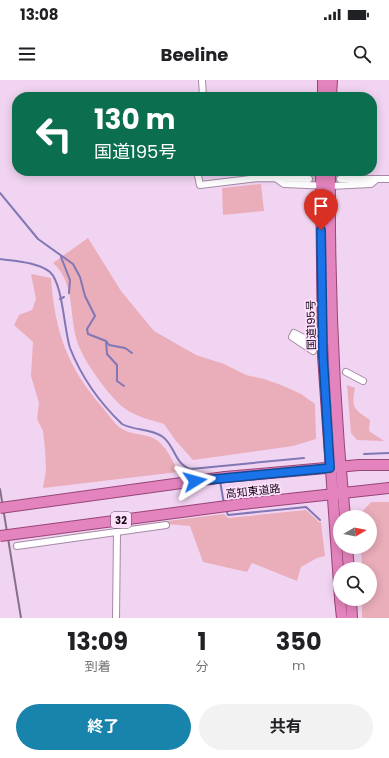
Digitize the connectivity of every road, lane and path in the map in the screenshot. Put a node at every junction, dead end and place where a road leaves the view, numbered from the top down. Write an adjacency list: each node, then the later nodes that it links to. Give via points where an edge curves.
1 (202, 80): 4 (street)
2 (324, 80): 5 (highway)
3 (332, 80): 6 (highway)
4 (202, 92)
5 (323, 92)
6 (331, 92)
7 (198, 176): 10 (street, via 200,185 258,178)
8 (322, 176): 15 (highway, 国道195号)
9 (328, 176): 15 (highway, 国道195号)
10 (277, 179): 11 (street); 15 (street, via 284,184)
11 (309, 179)
12 (340, 179): 13 (street)
13 (377, 179): 14 (street); 15 (street, via 371,184)
14 (389, 179)
15 (325, 186): 16 (highway, 国道195号); 21 (highway, 国道195号, via 335,404)
16 (323, 344): 17 (street, via 315,344 294,333 292,337); 21 (highway, 国道195号)
17 (314, 352)
18 (346, 372): 19 (street)
19 (363, 381)
20 (389, 465): 21 (highway, 高知東道路)
21 (335, 467): 23 (highway, 国道195号); 24 (highway, 高知東道路, bridge, via 225,477)
22 (389, 488): 23 (highway, 高知東道路 / 32)
23 (338, 493): 25 (highway, 国道195号); 28 (highway, 高知東道路 / 32, bridge); 30 (highway, 国道195号, via 335,520)
24 (0, 508)
25 (343, 510)
26 (166, 525): 27 (street)
27 (117, 532): 29 (street); 33 (street)
28 (0, 536)
29 (17, 546)
30 (338, 562)
31 (341, 606): 34 (highway, 国道195号)
32 (351, 606): 35 (highway)
33 (116, 618)
34 (342, 618)
35 (352, 618)

